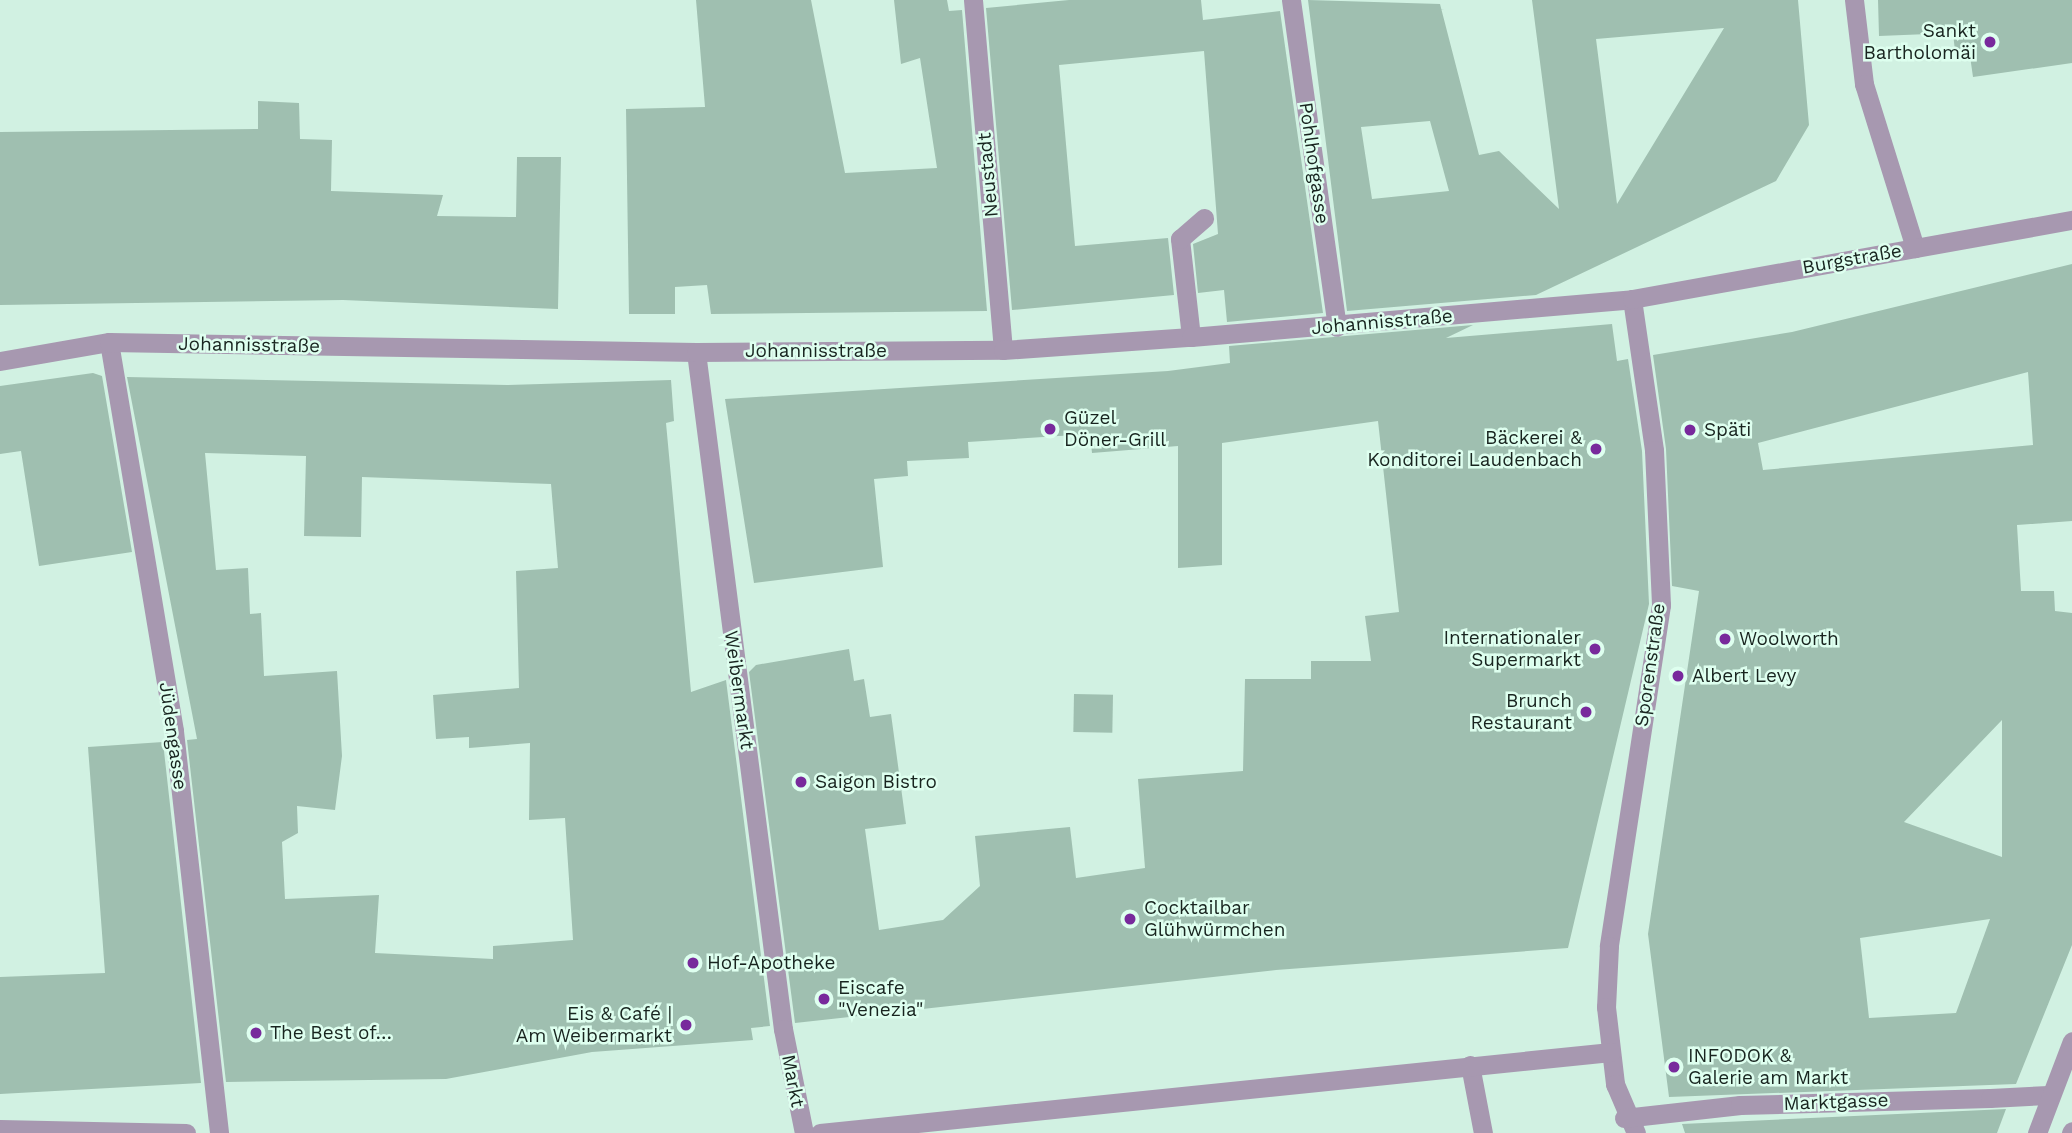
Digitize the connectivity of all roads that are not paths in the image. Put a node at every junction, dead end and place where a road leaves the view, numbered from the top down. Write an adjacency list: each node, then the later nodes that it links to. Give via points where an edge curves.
1 (974, 0): 11 (street, Neustadt)
2 (1291, 0): 8 (street, Pohlhofgasse)
3 (1854, 0): 6 (street, via 1864,84)
4 (1204, 218): 9 (street, via 1180,239)
5 (2072, 220): 6 (street, Burgstraße)
6 (1915, 248): 7 (street, Burgstraße)
7 (1632, 299): 8 (street, Johannisstraße); 16 (street, Sporenstraße, via 1654,450 1661,605 1609,946)
8 (1338, 327): 9 (street, Johannisstraße)
9 (1191, 337): 11 (street, Johannisstraße)
10 (108, 342): 12 (street, Johannisstraße); 13 (street, Johannisstraße); 22 (street, Jüdengasse, via 174,731)
11 (1003, 350): 12 (street, Johannisstraße)
12 (696, 352): 14 (street, Weibermarkt)
13 (0, 361)
14 (783, 1029): 23 (street, Markt)
15 (2072, 1041): 18 (street)
16 (1611, 1052): 17 (street); 19 (street, Sporenstraße)
17 (1470, 1065): 24 (street); 25 (street)
18 (2048, 1095): 19 (street, Marktgasse, via 1741,1105); 26 (street)
19 (1630, 1125)
20 (0, 1129): 21 (street)
21 (186, 1133)
22 (219, 1133)
23 (804, 1133)
24 (820, 1133)
25 (1483, 1133)
26 (2037, 1133)

